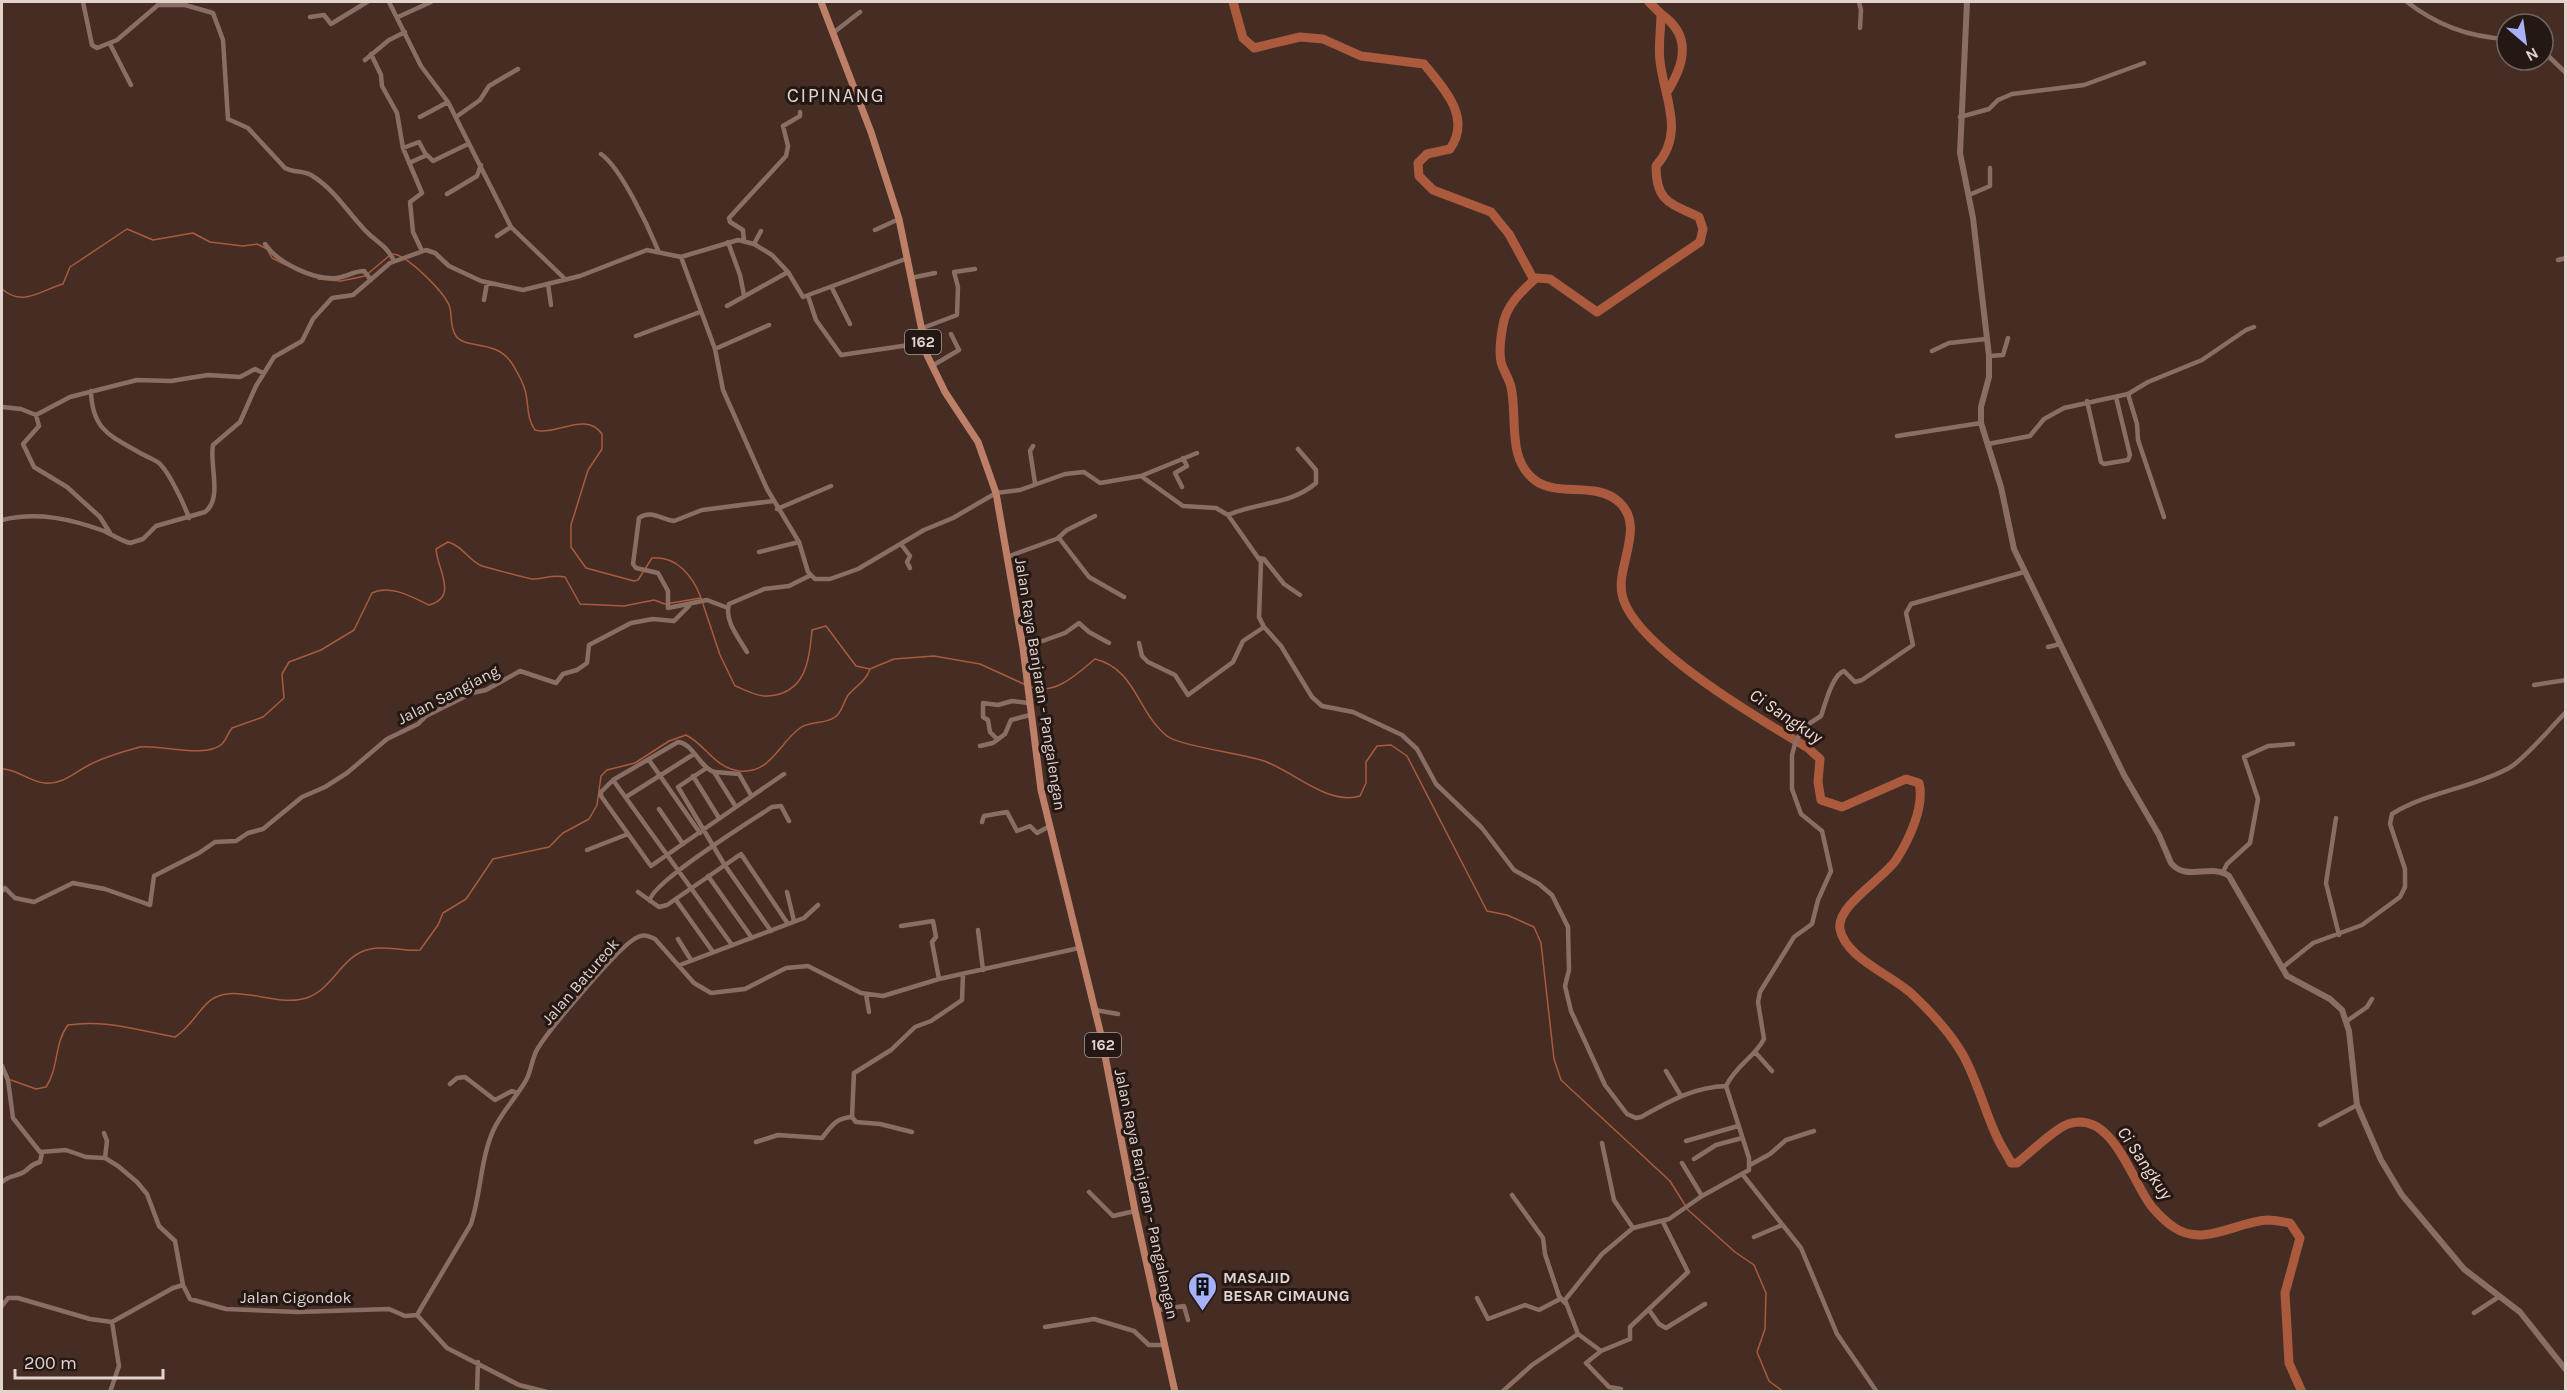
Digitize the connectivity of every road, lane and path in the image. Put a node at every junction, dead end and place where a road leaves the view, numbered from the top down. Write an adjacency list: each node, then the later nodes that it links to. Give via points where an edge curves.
1 (83, 2): 17 (street, via 92,45 100,48)
2 (367, 2): 11 (street, via 331,24 324,15)
3 (389, 2): 12 (street)
4 (431, 2): 12 (street)
5 (821, 2): 15 (main road, Jalan Raya Banjaran - Pangalengan / 162)
6 (1859, 2): 13 (street)
7 (1967, 2): 27 (street)
8 (2406, 2): 16 (street, via 2443,26)
9 (158, 3): 17 (street); 51 (street, via 213,13 223,40 228,119 248,128 285,168 304,171 332,190 365,231 388,249)
10 (860, 12): 15 (street)
11 (310, 17)
12 (398, 17): 14 (street)
13 (1860, 28)
14 (405, 32): 18 (street); 23 (street, via 421,66)
15 (833, 33): 37 (main road, Jalan Raya Banjaran - Pangalengan / 162)
16 (2495, 37)
17 (110, 44): 22 (street)
18 (371, 54): 19 (street); 29 (street, via 397,113)
19 (365, 60)
20 (2144, 63): 27 (street, via 2084,85 2012,94 1989,109)
21 (518, 69): 26 (street, via 489,86 480,100)
22 (131, 85)
23 (448, 102): 25 (street); 26 (street)
24 (800, 112): 42 (street, via 800,116 783,126 788,146 782,162 729,219 743,230)
25 (420, 117)
26 (456, 117): 28 (street)
27 (1960, 117): 36 (street, via 1960,153)
28 (468, 144): 31 (street, via 433,161); 33 (street)
29 (403, 148): 31 (street, via 419,142); 32 (street)
30 (601, 153): 46 (street, via 637,205)
31 (426, 155): 32 (street)
32 (409, 163): 47 (street, via 423,194 410,202 413,232)
33 (481, 165): 35 (street, via 477,176); 38 (street)
34 (1990, 168): 36 (street, via 1989,188)
35 (447, 194)
36 (1969, 195): 75 (street)
37 (899, 219): 39 (street); 49 (main road, Jalan Raya Banjaran - Pangalengan / 162)
38 (511, 227): 41 (street); 57 (street)
39 (875, 230)
40 (761, 231): 45 (street)
41 (497, 236)
42 (744, 241): 43 (street); 45 (street)
43 (728, 242): 48 (street); 62 (street)
44 (265, 244): 56 (street, via 281,261 318,275 339,278 356,271)
45 (754, 244): 54 (street)
46 (658, 250): 48 (street); 57 (street, via 647,250)
47 (422, 251): 51 (street, via 404,260); 59 (street, via 431,251 449,266)
48 (681, 257): 67 (street)
49 (908, 258): 58 (main road, Jalan Raya Banjaran - Pangalengan / 162); 61 (street)
50 (2565, 258): 52 (street)
51 (393, 260): 56 (street)
52 (2558, 260)
53 (975, 269): 71 (street, via 954,272 957,315)
54 (788, 272): 62 (street); 63 (street, via 800,295)
55 (935, 273): 58 (street)
56 (369, 276): 81 (street, via 353,295 332,298 302,340 274,357)
57 (564, 278): 60 (street)
58 (911, 278): 71 (main road, Jalan Raya Banjaran - Pangalengan / 162)
59 (487, 283): 60 (street, via 516,290); 64 (street)
60 (548, 284): 65 (street)
61 (832, 288): 63 (street); 68 (street)
62 (744, 295): 66 (street)
63 (808, 296): 76 (street, via 816,320 841,355)
64 (484, 300)
65 (551, 305)
66 (727, 306)
67 (700, 312): 73 (street); 77 (street)
68 (850, 324)
69 (769, 325): 77 (street)
70 (2254, 327): 83 (street, via 2202,360)
71 (920, 329): 76 (main road, Jalan Raya Banjaran - Pangalengan / 162)
72 (951, 334): 80 (street, via 959,350)
73 (636, 336)
74 (2008, 338): 79 (street, via 2003,355)
75 (1986, 339): 78 (street, via 1951,343); 79 (street)
76 (923, 343): 80 (main road, Jalan Raya Banjaran - Pangalengan / 162)
77 (715, 349): 100 (street, via 723,390)
78 (1932, 351)
79 (1989, 356): 88 (street)
80 (932, 366): 99 (main road, Jalan Raya Banjaran - Pangalengan / 162, via 978,442)
81 (263, 374): 82 (street, via 255,369 240,377 208,375 150,383 139,380); 105 (street, via 240,422 213,446 211,507)
82 (91, 391): 87 (street); 105 (street, via 102,429 114,440 160,464)
83 (2128, 394): 84 (street); 104 (street, via 2138,440)
84 (2116, 397): 85 (street); 85 (street, via 2130,457 2120,462 2101,462)
85 (2088, 401): 90 (street, via 2064,408 2041,422 2032,435)
86 (2, 407): 87 (street)
87 (36, 415): 107 (street, via 39,426 23,444 27,458 100,517)
88 (1981, 423): 89 (street); 90 (street)
89 (1897, 436)
90 (1988, 444): 115 (street, via 2014,549)
91 (1033, 446): 96 (street, via 1030,452)
92 (1298, 449): 102 (street, via 1316,470 1315,484 1289,499)
93 (1197, 453): 94 (street)
94 (1183, 458): 95 (street); 98 (street, via 1186,466 1175,473)
95 (1140, 476): 96 (street, via 1100,483 1084,472); 102 (street, via 1183,506 1216,508)
96 (1035, 483): 99 (street, via 1020,490)
97 (831, 486): 101 (street)
98 (1182, 487)
99 (996, 493): 110 (street); 112 (main road, Jalan Raya Banjaran - Pangalengan / 162)
100 (773, 501): 101 (street); 119 (street, via 702,510 674,521 660,515 640,516 633,564 658,573 668,591 668,606)
101 (777, 509): 109 (street)
102 (1228, 515): 113 (street)
103 (1095, 516): 108 (street)
104 (2164, 517)
105 (189, 518): 107 (street, via 156,526 135,543 124,542)
106 (2, 520): 107 (street, via 36,514)
107 (110, 533)
108 (1058, 538): 112 (street); 118 (street, via 1089,577)
109 (799, 542): 111 (street); 116 (street)
110 (901, 544): 114 (street, via 910,556); 116 (street, via 839,577 821,579)
111 (759, 552)
112 (1007, 557): 126 (main road, Jalan Raya Banjaran - Pangalengan / 162)
113 (1259, 558): 117 (street); 121 (street, via 1262,570 1257,613)
114 (910, 568)
115 (2024, 572): 124 (street); 192 (street, via 1911,604 1906,614 1913,645 1863,680 1855,681 1846,672 1839,672 1824,700 1821,716 1807,725 1796,740 1792,755 1793,798 1801,814 1822,831 1831,871 1812,924 1794,937 1760,992 1764,1036)
116 (811, 575): 120 (street, via 789,586 739,598)
117 (1300, 596)
118 (1124, 597)
119 (689, 606): 120 (street, via 707,600); 164 (street, Jalan Sangiang, via 674,621 639,621 596,639 589,645 587,663 563,674 556,683 520,671 426,716 387,739 325,788 302,797 268,826 236,841 215,842 199,854 157,873 150,905 74,883 34,902 15,898 5,888)
120 (728, 608): 127 (street, via 732,627)
121 (1264, 627): 123 (street, via 1243,641 1233,662 1188,694 1175,675 1142,656); 199 (street, via 1316,701 1322,706 1353,712 1402,735 1417,749 1437,784 1482,828 1514,870 1552,895 1568,927 1566,1000 1596,1069 1627,1114 1641,1117)
122 (1109, 643): 126 (street, via 1079,623 1065,633)
123 (1139, 643)
124 (2060, 644): 125 (street); 161 (street, via 2171,863 2183,872)
125 (2048, 647)
126 (1023, 648): 130 (main road, Jalan Raya Banjaran - Pangalengan / 162)
127 (747, 652)
128 (2565, 680): 129 (street)
129 (2534, 685)
130 (1029, 702): 132 (main road, Jalan Raya Banjaran - Pangalengan / 162); 133 (street, via 983,703 982,717 988,720 990,732)
131 (2565, 712): 174 (street, via 2508,769 2392,814 2390,824 2405,869 2403,893 2379,915)
132 (1030, 715): 133 (street, via 1011,720 1005,734); 152 (main road, Jalan Raya Banjaran - Pangalengan / 162)
133 (997, 739): 135 (street)
134 (2292, 744): 161 (street, via 2268,746 2244,757 2259,799 2250,843)
135 (980, 746)
136 (694, 754): 137 (street, via 678,742); 138 (street); 141 (street)
137 (649, 760): 141 (street); 143 (street)
138 (705, 769): 139 (street); 142 (street)
139 (714, 772): 144 (street, via 739,774); 146 (street)
140 (784, 774): 144 (street)
141 (660, 775): 145 (street); 153 (street)
142 (693, 776): 148 (street); 153 (street, via 678,787)
143 (613, 780): 145 (street); 154 (street, via 601,792 602,796)
144 (751, 795): 146 (street)
145 (626, 797): 158 (street)
146 (736, 807): 148 (street)
147 (660, 809): 155 (street)
148 (719, 818): 153 (street)
149 (2336, 818): 174 (street, via 2326,883)
150 (789, 821): 156 (street, via 781,806 775,806)
151 (982, 822): 152 (street, via 984,816 1007,812 1017,831 1030,826 1036,833)
152 (1050, 826): 178 (main road, Jalan Raya Banjaran - Pangalengan / 162)
153 (701, 832): 155 (street); 156 (street)
154 (628, 834): 157 (street); 158 (street, via 651,866)
155 (683, 844): 158 (street)
156 (712, 846): 159 (street); 160 (street)
157 (587, 850)
158 (668, 855): 160 (street)
159 (724, 864): 162 (street); 170 (street, via 741,854); 173 (street)
160 (678, 871): 163 (street); 168 (street, via 652,893)
161 (2223, 872): 182 (street, via 2233,881)
162 (708, 876): 163 (street); 175 (street)
163 (692, 889): 167 (street); 177 (street)
164 (2, 891)
165 (638, 892): 168 (street)
166 (786, 892): 170 (street)
167 (676, 900): 168 (street, via 659,907); 179 (street)
168 (650, 901)
169 (818, 905): 170 (street, via 809,915)
170 (791, 923): 173 (street)
171 (901, 926): 185 (street, via 933,921 936,937 932,942)
172 (978, 930): 183 (street)
173 (771, 931): 175 (street)
174 (2339, 935): 182 (street, via 2313,943)
175 (752, 938): 177 (street)
176 (678, 939): 180 (street)
177 (732, 945): 179 (street)
178 (1079, 948): 183 (street, Jalan Batureok); 188 (main road, Jalan Raya Banjaran - Pangalengan / 162)
179 (713, 952): 180 (street)
180 (691, 960): 181 (street)
181 (680, 965): 186 (street, Jalan Batureok, via 694,983 711,993 745,989 786,968 808,966); 198 (street, Jalan Batureok, via 655,939 647,935 632,940 539,1046 528,1078)
182 (2283, 968): 191 (street, via 2292,980 2334,1002)
183 (983, 970): 184 (street, Jalan Batureok)
184 (963, 974): 185 (street, Jalan Batureok); 201 (street, via 962,1000 915,1027 891,1050 855,1073)
185 (939, 979): 186 (street, Jalan Batureok, via 892,994)
186 (866, 994): 189 (street)
187 (2372, 999): 191 (street)
188 (1095, 1010): 190 (street); 221 (main road, Jalan Raya Banjaran - Pangalengan / 162)
189 (869, 1012)
190 (1118, 1014)
191 (2347, 1021): 200 (street)
192 (1755, 1052): 195 (street); 197 (street, via 1741,1063)
193 (2, 1066): 211 (street, via 13,1118)
194 (1666, 1071): 199 (street)
195 (1772, 1071)
196 (450, 1084): 198 (street, via 465,1077 495,1100 512,1091)
197 (1726, 1086): 199 (street, via 1702,1087); 202 (street)
198 (517, 1093): 235 (street, Jalan Batureok, via 493,1131 483,1160 471,1224)
199 (1681, 1096)
200 (2357, 1105): 203 (street); 227 (street, via 2381,1160 2402,1195 2464,1269)
201 (852, 1117): 205 (street, via 856,1122); 209 (street, via 838,1119 822,1138 778,1135)
202 (1738, 1125): 207 (street); 208 (street)
203 (2320, 1125)
204 (1814, 1131): 215 (street, via 1786,1140)
205 (912, 1132)
206 (104, 1133): 212 (street)
207 (1742, 1138): 213 (street, via 1716,1145); 215 (street)
208 (1686, 1141)
209 (756, 1142)
210 (1602, 1143): 224 (street, via 1614,1200)
211 (42, 1153): 212 (street, via 66,1150); 217 (street, via 40,1162)
212 (105, 1158): 226 (street, via 147,1194 159,1226 175,1241)
213 (1694, 1159)
214 (1682, 1163): 220 (street)
215 (1750, 1165): 216 (street)
216 (1743, 1175): 220 (street); 223 (street)
217 (2, 1182)
218 (1089, 1192): 221 (street, via 1113,1216)
219 (1512, 1195): 229 (street, via 1543,1238)
220 (1702, 1196): 222 (street)
221 (1135, 1211): 232 (main road, Jalan Raya Banjaran - Pangalengan / 162)
222 (1663, 1222): 224 (street); 233 (street, via 1689,1271)
223 (1782, 1225): 225 (street); 250 (street, via 1801,1248 1837,1334)
224 (1633, 1228): 229 (street, via 1602,1254)
225 (1754, 1237)
226 (183, 1285): 235 (street, Jalan Cigondok, via 190,1299 226,1309 389,1309 405,1316); 237 (street)
227 (2500, 1296): 234 (street); 243 (street, via 2520,1312)
228 (1477, 1298): 229 (street, via 1487,1318 1525,1305 1539,1310)
229 (1562, 1301): 239 (street)
230 (1705, 1304): 233 (street, via 1666,1328)
231 (2, 1306): 237 (street, via 8,1298 18,1298)
232 (1158, 1310): 236 (street, via 1184,1305); 240 (main road, Jalan Raya Banjaran - Pangalengan / 162)
233 (1649, 1310): 241 (street, via 1628,1329 1631,1338)
234 (2474, 1314)
235 (417, 1315): 242 (street, via 447,1348)
236 (1188, 1320)
237 (112, 1322): 246 (street, via 119,1366)
238 (1045, 1327): 240 (street, via 1094,1320 1134,1331 1149,1345)
239 (1578, 1334): 241 (street); 249 (street, via 1532,1365)
240 (1165, 1345): 245 (main road, Jalan Raya Banjaran - Pangalengan / 162)
241 (1601, 1352): 244 (street, via 1585,1362 1609,1387)
242 (478, 1362): 247 (street); 248 (street, via 519,1385)
243 (2565, 1371)
244 (1622, 1389)
245 (1175, 1391)
246 (110, 1392)
247 (477, 1392)
248 (546, 1392)
249 (1502, 1392)
250 (1877, 1392)

